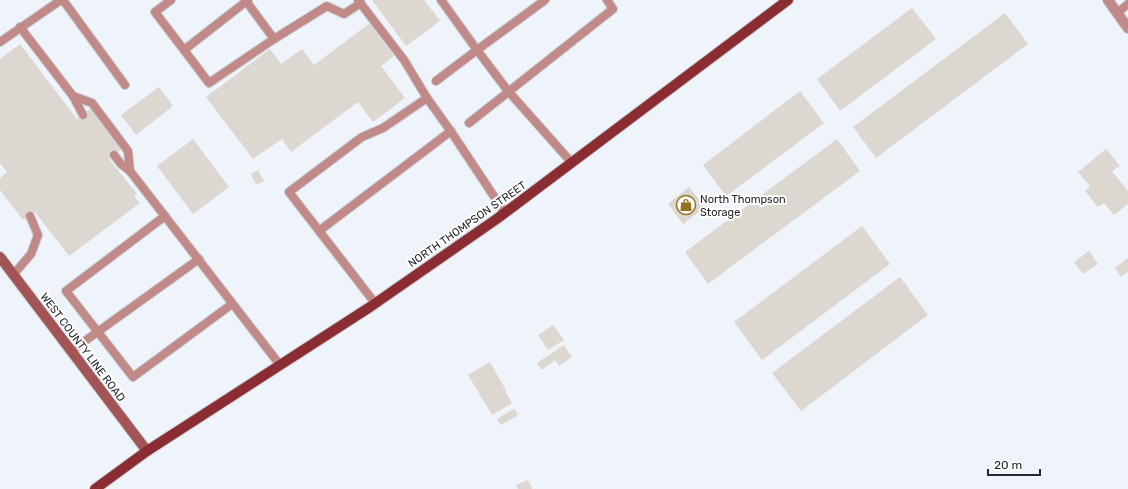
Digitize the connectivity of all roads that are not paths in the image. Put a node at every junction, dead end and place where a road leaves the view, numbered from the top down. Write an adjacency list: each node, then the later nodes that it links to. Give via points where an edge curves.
1 (62, 0): 12 (lane); 19 (lane)
2 (171, 0): 16 (lane, via 155,12)
3 (441, 0): 17 (lane)
4 (545, 0): 17 (lane)
5 (607, 0): 20 (lane, via 613,9)
6 (788, 0): 27 (main road, NORTH THOMPSON STREET)
7 (1108, 0): 11 (street)
8 (247, 1): 14 (lane); 16 (lane)
9 (359, 2): 14 (lane, via 344,14 328,6); 22 (lane, via 404,60)
10 (1128, 4): 11 (lane)
11 (1117, 13): 13 (street)
12 (20, 27): 15 (lane); 21 (lane)
13 (1128, 28)
14 (274, 39): 16 (lane, via 209,83)
15 (0, 42)
16 (184, 50)
17 (477, 50): 18 (lane); 20 (lane)
18 (436, 81)
19 (125, 85)
20 (508, 91): 24 (lane); 27 (lane)
21 (74, 96): 23 (lane); 28 (lane, via 92,102 128,151)
22 (427, 98): 25 (lane); 32 (lane, via 383,128 362,137 289,192)
23 (83, 115)
24 (469, 123)
25 (451, 131): 29 (lane); 32 (lane)
26 (114, 155): 28 (lane)
27 (572, 163): 29 (main road, NORTH THOMPSON STREET)
28 (130, 171): 31 (lane)
29 (505, 213): 36 (main road, NORTH THOMPSON STREET)
30 (30, 216): 35 (lane, via 38,235 31,254)
31 (165, 216): 34 (lane); 38 (lane, via 66,291)
32 (319, 231): 36 (lane)
33 (0, 257): 35 (street, WEST COUNTY LINE ROAD)
34 (199, 260): 37 (lane); 38 (lane)
35 (13, 275): 39 (street, WEST COUNTY LINE ROAD)
36 (375, 303): 40 (main road, NORTH THOMPSON STREET)
37 (232, 304): 38 (lane, via 133,378); 40 (lane)
38 (98, 332): 39 (lane)
39 (71, 351): 41 (street, WEST COUNTY LINE ROAD)
40 (280, 365): 41 (main road, NORTH THOMPSON STREET)
41 (147, 451): 42 (main road, NORTH THOMPSON STREET)
42 (95, 489)

